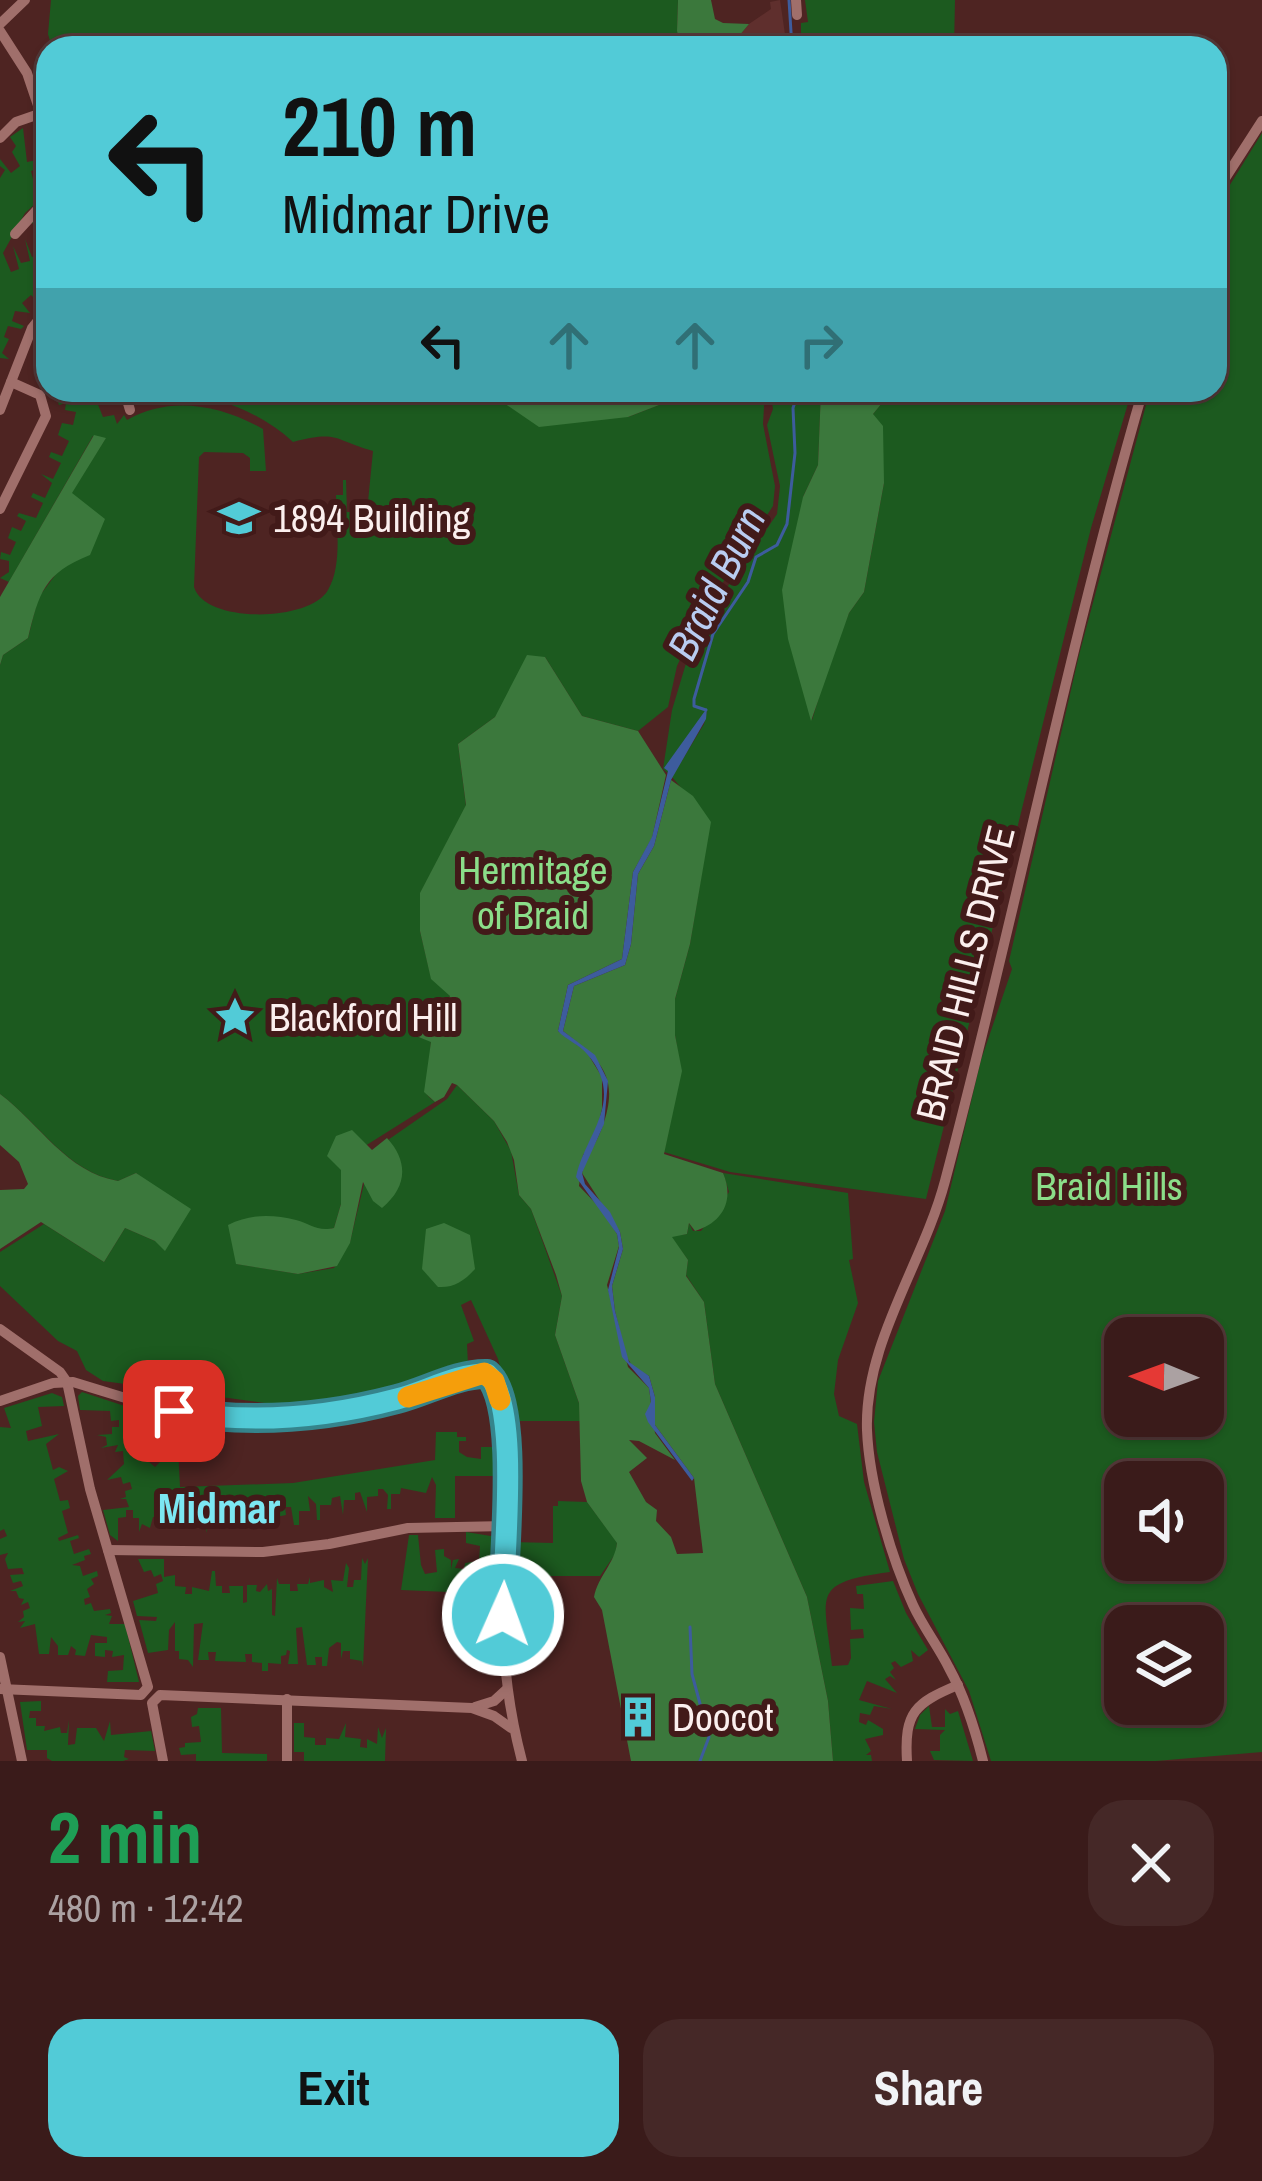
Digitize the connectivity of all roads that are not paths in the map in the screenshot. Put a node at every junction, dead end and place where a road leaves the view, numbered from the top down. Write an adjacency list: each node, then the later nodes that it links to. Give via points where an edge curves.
1 (25, 0): 4 (street)
2 (796, 0): 3 (street)
3 (797, 15)
4 (0, 27): 5 (street)
5 (36, 98)
6 (36, 115): 8 (street)
7 (1262, 121): 9 (street)
8 (0, 138)
9 (1227, 175)
10 (36, 211): 11 (street)
11 (15, 234)
12 (36, 322): 13 (street)
13 (11, 382): 14 (street); 18 (street)
14 (36, 392)
15 (42, 402): 20 (street, via 46,413)
16 (128, 402): 19 (street)
17 (1140, 402): 27 (street, BRAID HILLS DRIVE, via 940,1197 871,1378 868,1444 898,1565)
18 (0, 410)
19 (130, 410)
20 (0, 509)
21 (0, 1329): 22 (street)
22 (67, 1382): 23 (street); 24 (street, via 158,1408 245,1418 358,1408 479,1373 494,1381 506,1434); 25 (street)
23 (0, 1401)
24 (506, 1526): 25 (street, via 408,1528 263,1552); 29 (street)
25 (108, 1550): 30 (street)
26 (0, 1657): 28 (street)
27 (958, 1685): 38 (street, via 914,1711); 39 (street, BRAID HILLS DRIVE)
28 (4, 1689): 30 (street); 34 (street)
29 (506, 1690): 32 (street); 33 (street)
30 (150, 1695): 31 (street); 35 (street)
31 (287, 1699): 32 (street); 36 (street)
32 (472, 1708): 33 (street)
33 (514, 1730): 37 (street)
34 (22, 1761)
35 (163, 1761)
36 (286, 1761)
37 (522, 1761)
38 (907, 1761)
39 (983, 1761)

